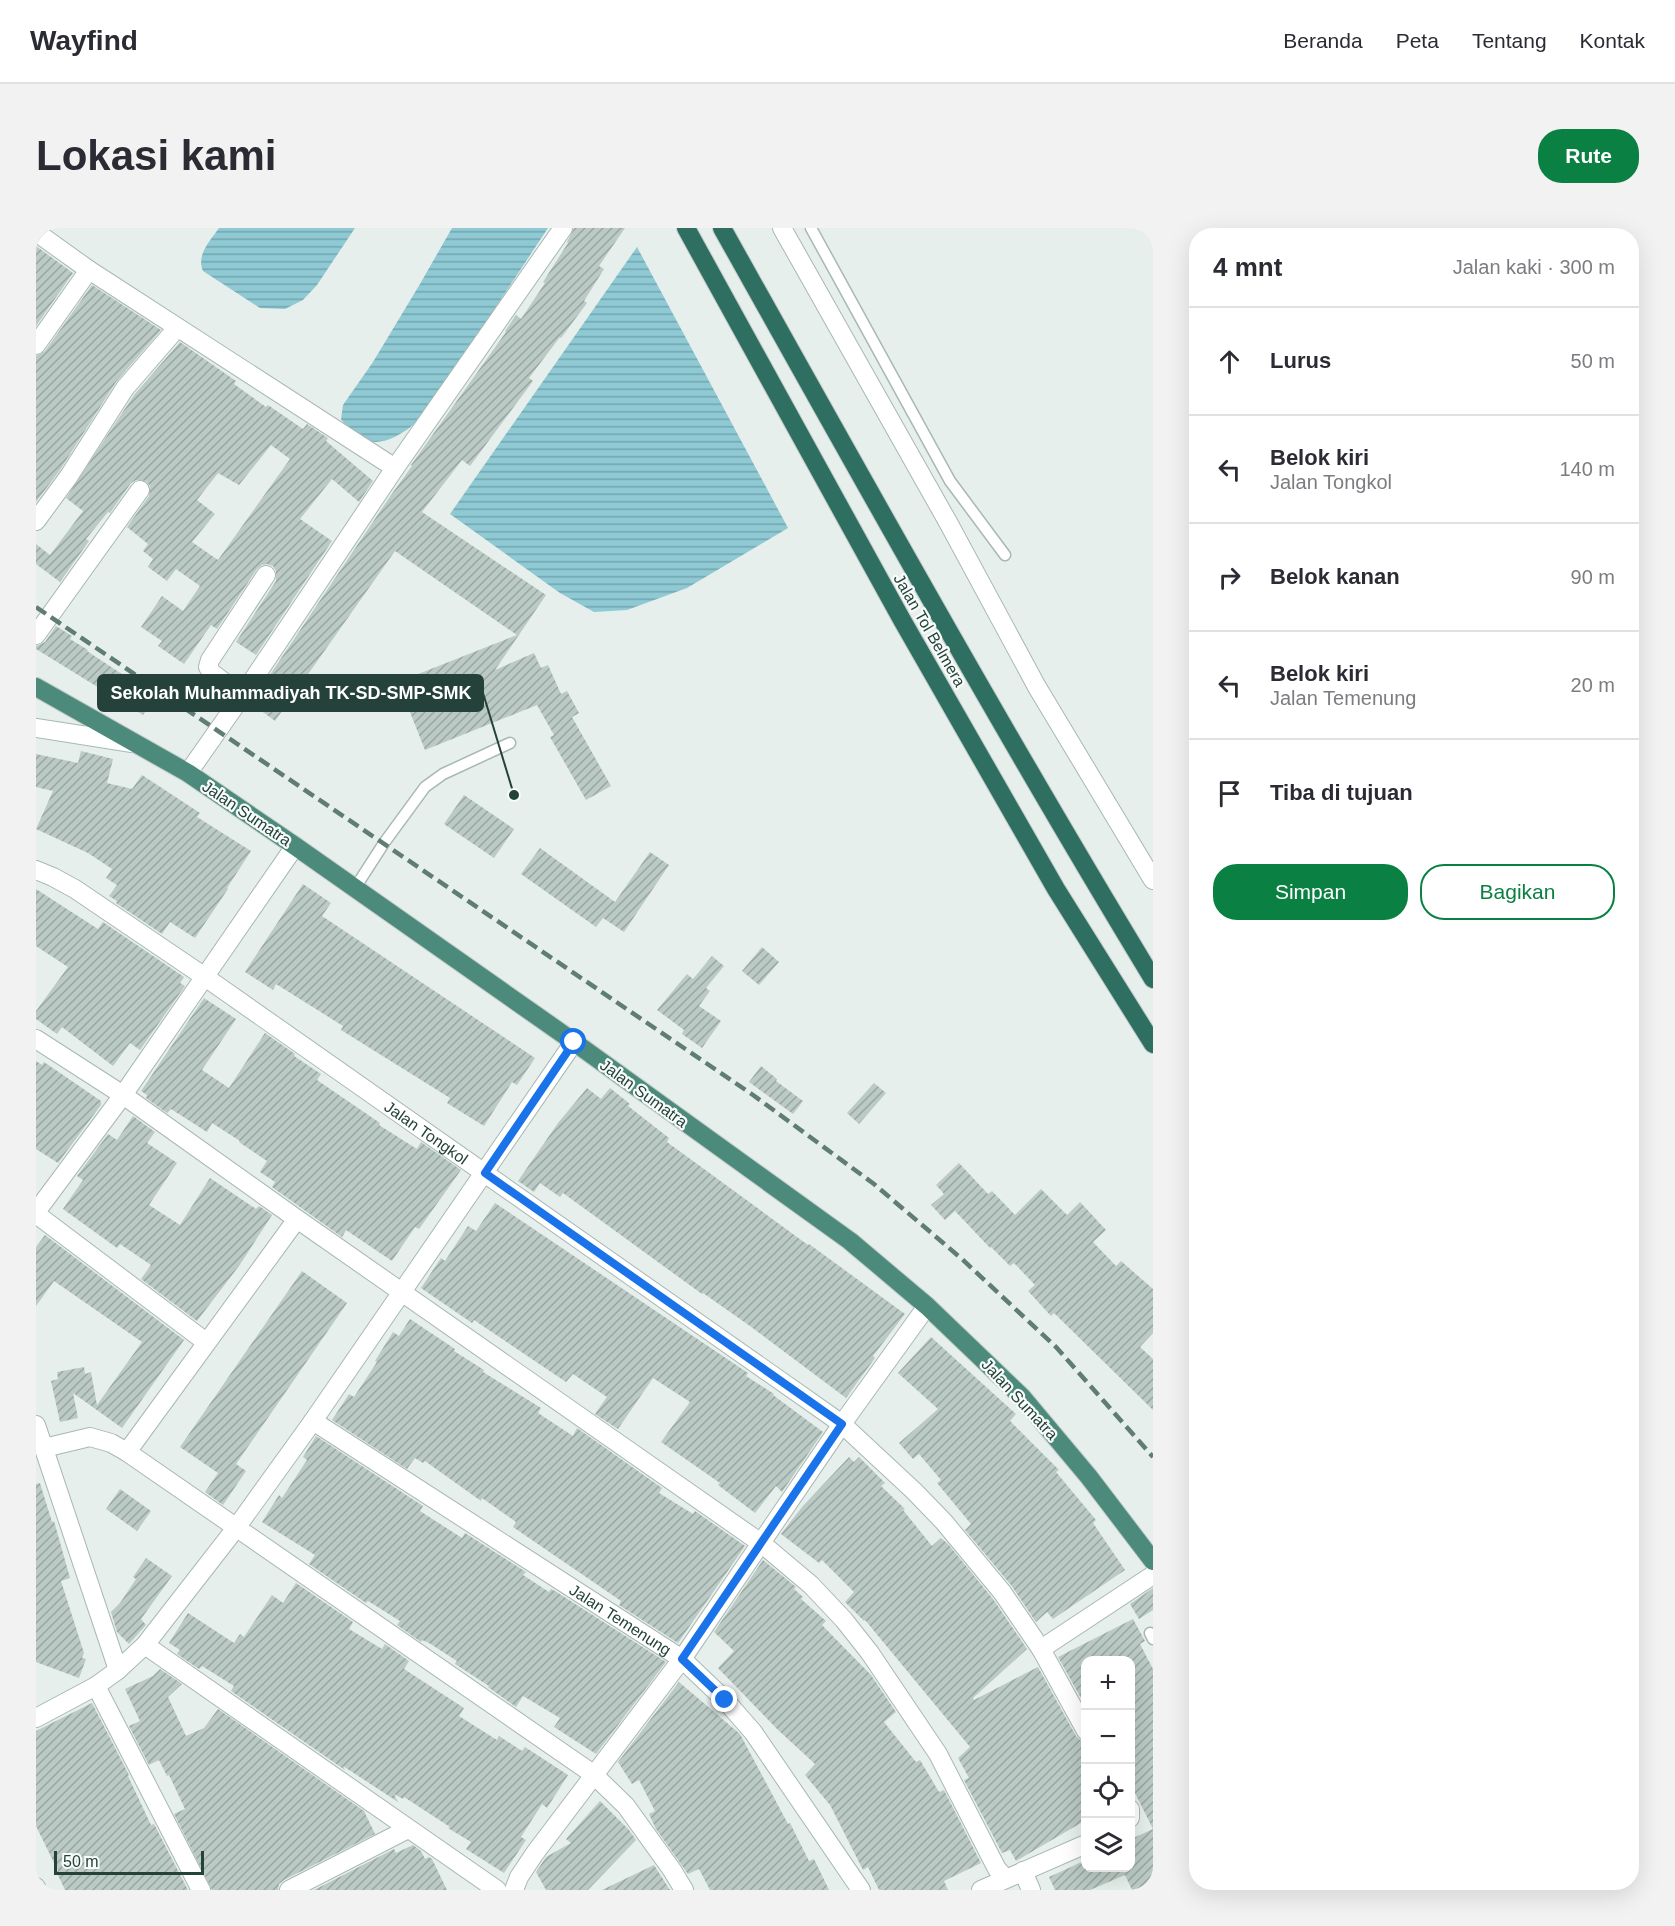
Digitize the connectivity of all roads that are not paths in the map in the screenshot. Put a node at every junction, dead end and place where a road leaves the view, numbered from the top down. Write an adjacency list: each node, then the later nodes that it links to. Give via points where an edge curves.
1 (563, 228): 10 (street)
2 (686, 228): 30 (highway, Jalan Tol Belmera, via 1056,889)
3 (722, 228): 27 (highway, Jalan Tol Belmera, via 936,609)
4 (782, 228): 24 (street, via 1037,687)
5 (811, 228): 13 (lane, via 950,481)
6 (36, 232): 7 (street)
7 (89, 270): 8 (street); 9 (street)
8 (177, 328): 10 (street); 12 (street, via 125,388)
9 (36, 345)
10 (395, 468): 17 (street)
11 (140, 490): 15 (street)
12 (36, 521)
13 (1005, 555)
14 (266, 575): 17 (street, via 208,667)
15 (36, 635)
16 (36, 687): 19 (highway, Jalan Sumatra)
17 (242, 696): 21 (street)
18 (36, 728): 19 (street)
19 (136, 743): 21 (highway, Jalan Sumatra)
20 (510, 743): 25 (lane, via 443,774 425,787)
21 (188, 773): 22 (highway, Jalan Sumatra)
22 (295, 846): 25 (highway, Jalan Sumatra); 26 (street)
23 (36, 870): 26 (street, Jalan Tongkol, via 75,890)
24 (1153, 880)
25 (355, 888): 29 (highway, Jalan Sumatra)
26 (205, 977): 31 (street); 32 (street, Jalan Tongkol)
27 (1153, 979)
28 (36, 1039): 31 (street)
29 (574, 1042): 32 (street); 36 (highway, Jalan Sumatra, via 850,1241)
30 (1153, 1044)
31 (123, 1095): 33 (street); 34 (street)
32 (485, 1173): 35 (street); 39 (street, Jalan Tongkol)
33 (36, 1213): 37 (street)
34 (297, 1219): 35 (street); 37 (street)
35 (401, 1292): 38 (street); 44 (street)
36 (927, 1306): 39 (street); 45 (highway, Jalan Sumatra, via 1022,1397)
37 (206, 1342): 42 (street)
38 (313, 1421): 43 (street); 49 (street, Jalan Temenung)
39 (842, 1424): 44 (street); 48 (street, Jalan Tongkol, via 944,1522 1002,1592)
40 (36, 1425): 41 (street)
41 (44, 1448): 42 (street, via 90,1437); 50 (street)
42 (127, 1452): 43 (street)
43 (236, 1528): 47 (street); 54 (street)
44 (761, 1543): 49 (street); 58 (street, via 811,1585 870,1653 938,1754)
45 (1153, 1561)
46 (1153, 1575): 48 (street)
47 (145, 1645): 50 (street); 55 (street)
48 (1041, 1649): 53 (street, Jalan Tongkol)
49 (682, 1659): 54 (street); 64 (street, Jalan Temenung, via 753,1732)
50 (118, 1670): 51 (street)
51 (96, 1686): 52 (street); 59 (street)
52 (36, 1718)
53 (1081, 1722)
54 (593, 1774): 62 (street, via 535,1853); 63 (street, via 626,1806)
55 (408, 1829): 60 (street); 61 (street)
56 (1081, 1846): 57 (street)
57 (1023, 1871): 58 (street); 66 (street)
58 (1005, 1878): 65 (street)
59 (201, 1890)
60 (289, 1890)
61 (497, 1890)
62 (514, 1890)
63 (684, 1890)
64 (861, 1890)
65 (981, 1890)
66 (1031, 1890)

